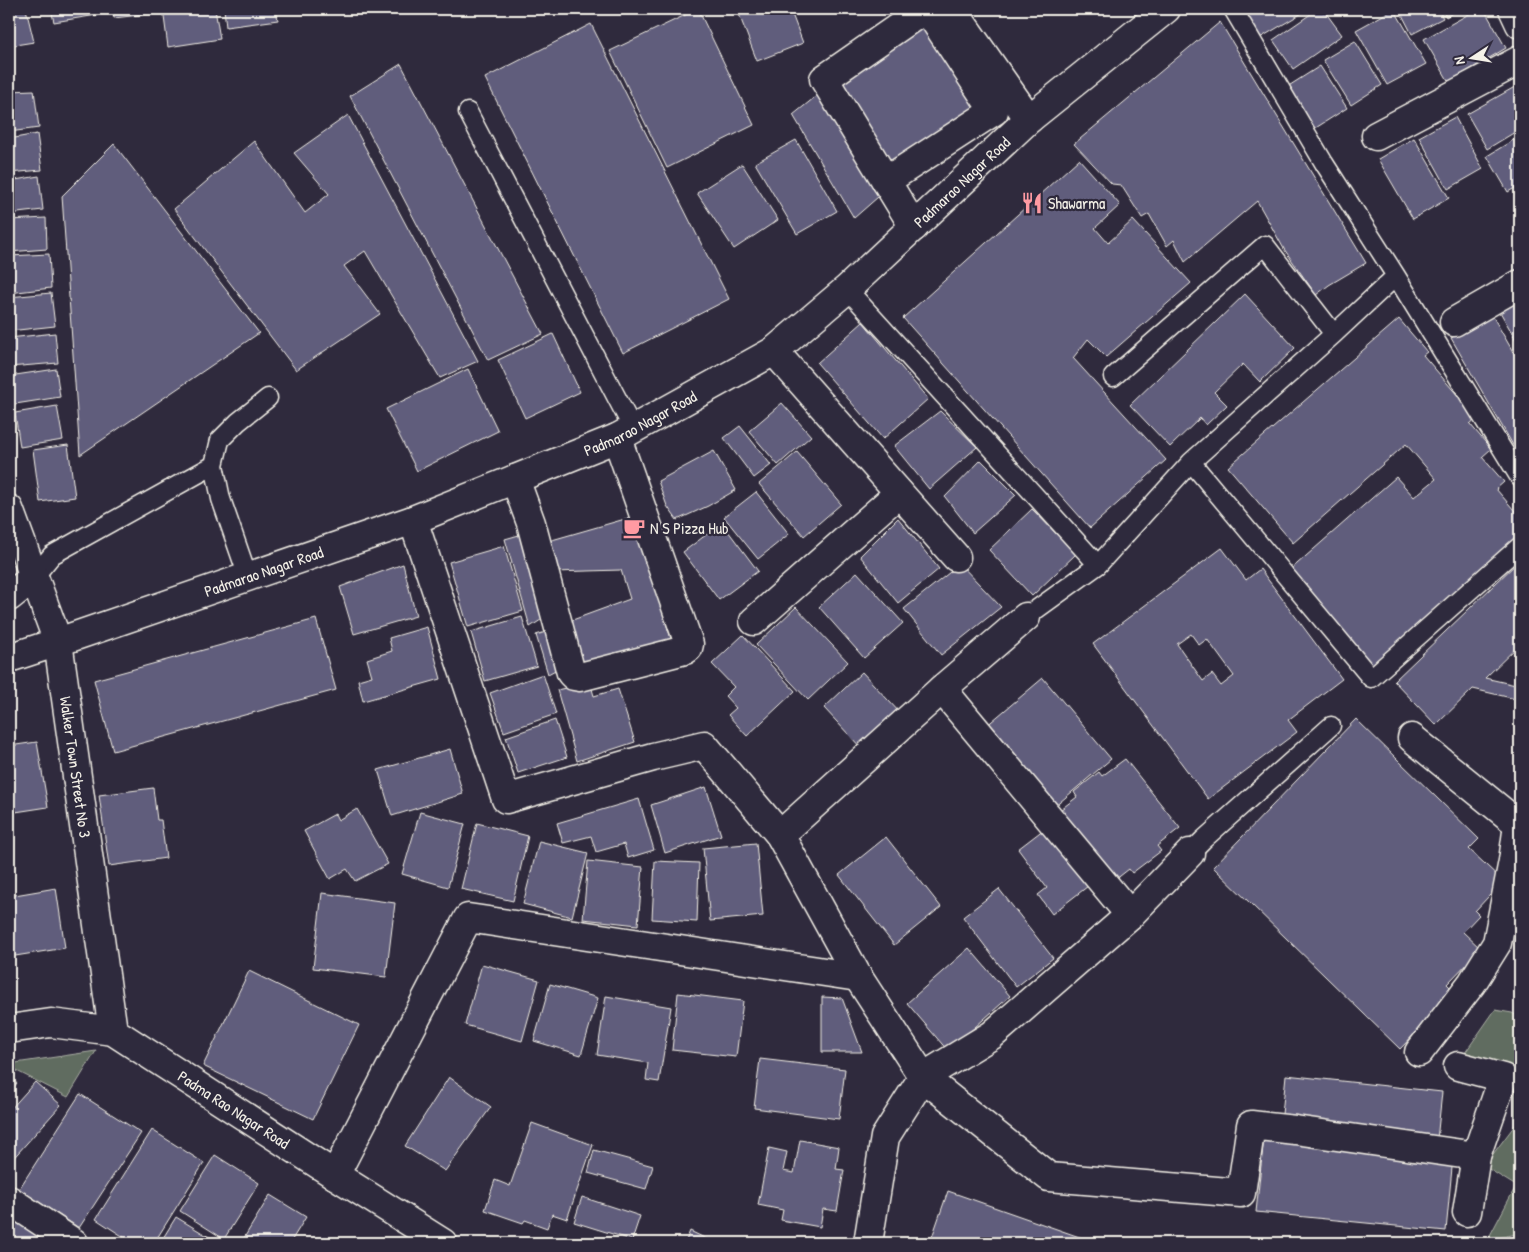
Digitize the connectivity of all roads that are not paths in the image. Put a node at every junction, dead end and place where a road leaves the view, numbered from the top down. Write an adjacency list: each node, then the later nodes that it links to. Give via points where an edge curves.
1 (926, 9): 11 (street, via 824,79); 11 (street, via 994,111)
2 (952, 9): 9 (street)
3 (1166, 9): 9 (street, Padmarao Nagar Road)
4 (1233, 9): 13 (lane, via 1324,163)
5 (1513, 9): 6 (street)
6 (1520, 24)
7 (1520, 60): 10 (street)
8 (468, 112): 21 (lane)
9 (1029, 119): 12 (street, Padmarao Nagar Road)
10 (1376, 136)
11 (886, 181): 12 (street)
12 (914, 227): 15 (street, Padmarao Nagar Road)
13 (1396, 276): 17 (lane); 24 (lane)
14 (1520, 284): 16 (street)
15 (847, 289): 18 (street, Padmarao Nagar Road); 31 (lane)
16 (1454, 322)
17 (1334, 334): 19 (lane, via 1264,245); 22 (lane)
18 (774, 351): 21 (street, Padmarao Nagar Road); 26 (street)
19 (1113, 377)
20 (268, 398): 23 (lane, via 220,440)
21 (625, 434): 25 (street, Padmarao Nagar Road); 25 (street, via 690,644 685,650 580,677 571,673 531,523)
22 (1191, 462): 29 (lane, via 1371,678); 31 (lane)
23 (214, 465): 32 (lane, via 52,555); 33 (lane, via 221,499)
24 (1520, 478)
25 (515, 479): 28 (street, Padmarao Nagar Road)
26 (899, 493): 30 (street); 36 (street)
27 (9, 509): 32 (street, Walker Town Street No 3)
28 (413, 520): 33 (street, Padmarao Nagar Road); 43 (street, via 506,799 704,745)
29 (1520, 546)
30 (956, 557)
31 (1098, 565): 35 (lane)
32 (34, 577): 34 (street); 37 (street, Walker Town Street No 3)
33 (248, 577): 37 (street, Padmarao Nagar Road)
34 (9, 597)
35 (1026, 618): 39 (street)
36 (754, 621)
37 (58, 642): 38 (street, Padmarao Nagar Road); 48 (street, Walker Town Street No 3)
38 (9, 658)
39 (942, 689): 43 (street); 45 (street)
40 (1331, 726): 44 (lane)
41 (1412, 738): 42 (street)
42 (1519, 823): 49 (street, via 1496,943 1472,983)
43 (780, 835): 46 (street)
44 (1190, 853): 45 (street)
45 (1130, 915): 51 (street, via 992,1035)
46 (858, 977): 51 (street); 53 (street, via 468,918)
47 (9, 1029): 48 (street, Padma Rao Nagar Road, via 51,1023)
48 (114, 1031): 53 (street, Padma Rao Nagar Road)
49 (1419, 1052)
50 (1458, 1066): 52 (street, via 1503,1078)
51 (923, 1077): 52 (street, via 1048,1177 1241,1193 1251,1125); 58 (street, via 885,1137)
52 (1476, 1156): 55 (street)
53 (335, 1175): 57 (street, Padma Rao Nagar Road)
54 (9, 1200): 56 (street)
55 (1467, 1212)
56 (74, 1243)
57 (443, 1243)
58 (868, 1243)

